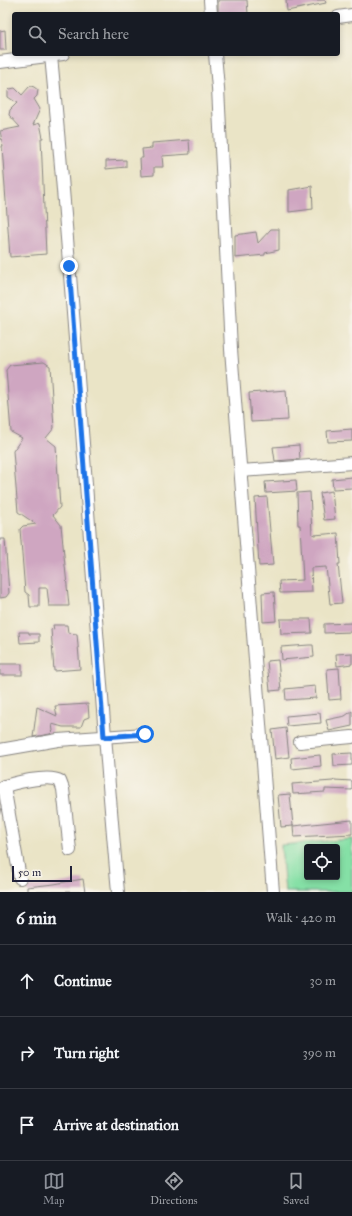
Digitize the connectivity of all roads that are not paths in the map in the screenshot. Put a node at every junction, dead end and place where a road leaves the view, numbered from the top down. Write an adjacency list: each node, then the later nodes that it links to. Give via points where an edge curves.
1 (210, 0): 2 (street)
2 (211, 12)
3 (352, 16): 4 (street)
4 (340, 17)
5 (49, 56): 8 (street)
6 (57, 56): 12 (street, via 62,170)
7 (214, 56): 10 (street, via 231,349)
8 (0, 62)
9 (352, 463): 10 (street)
10 (241, 471): 20 (street)
11 (145, 734): 12 (street)
12 (104, 737): 15 (street, via 58,740); 19 (street)
13 (352, 737): 14 (street)
14 (300, 742)
15 (0, 750)
16 (2, 787): 17 (street, via 53,778 60,781); 18 (street)
17 (70, 850)
18 (20, 878)
19 (118, 892)
20 (273, 892)

